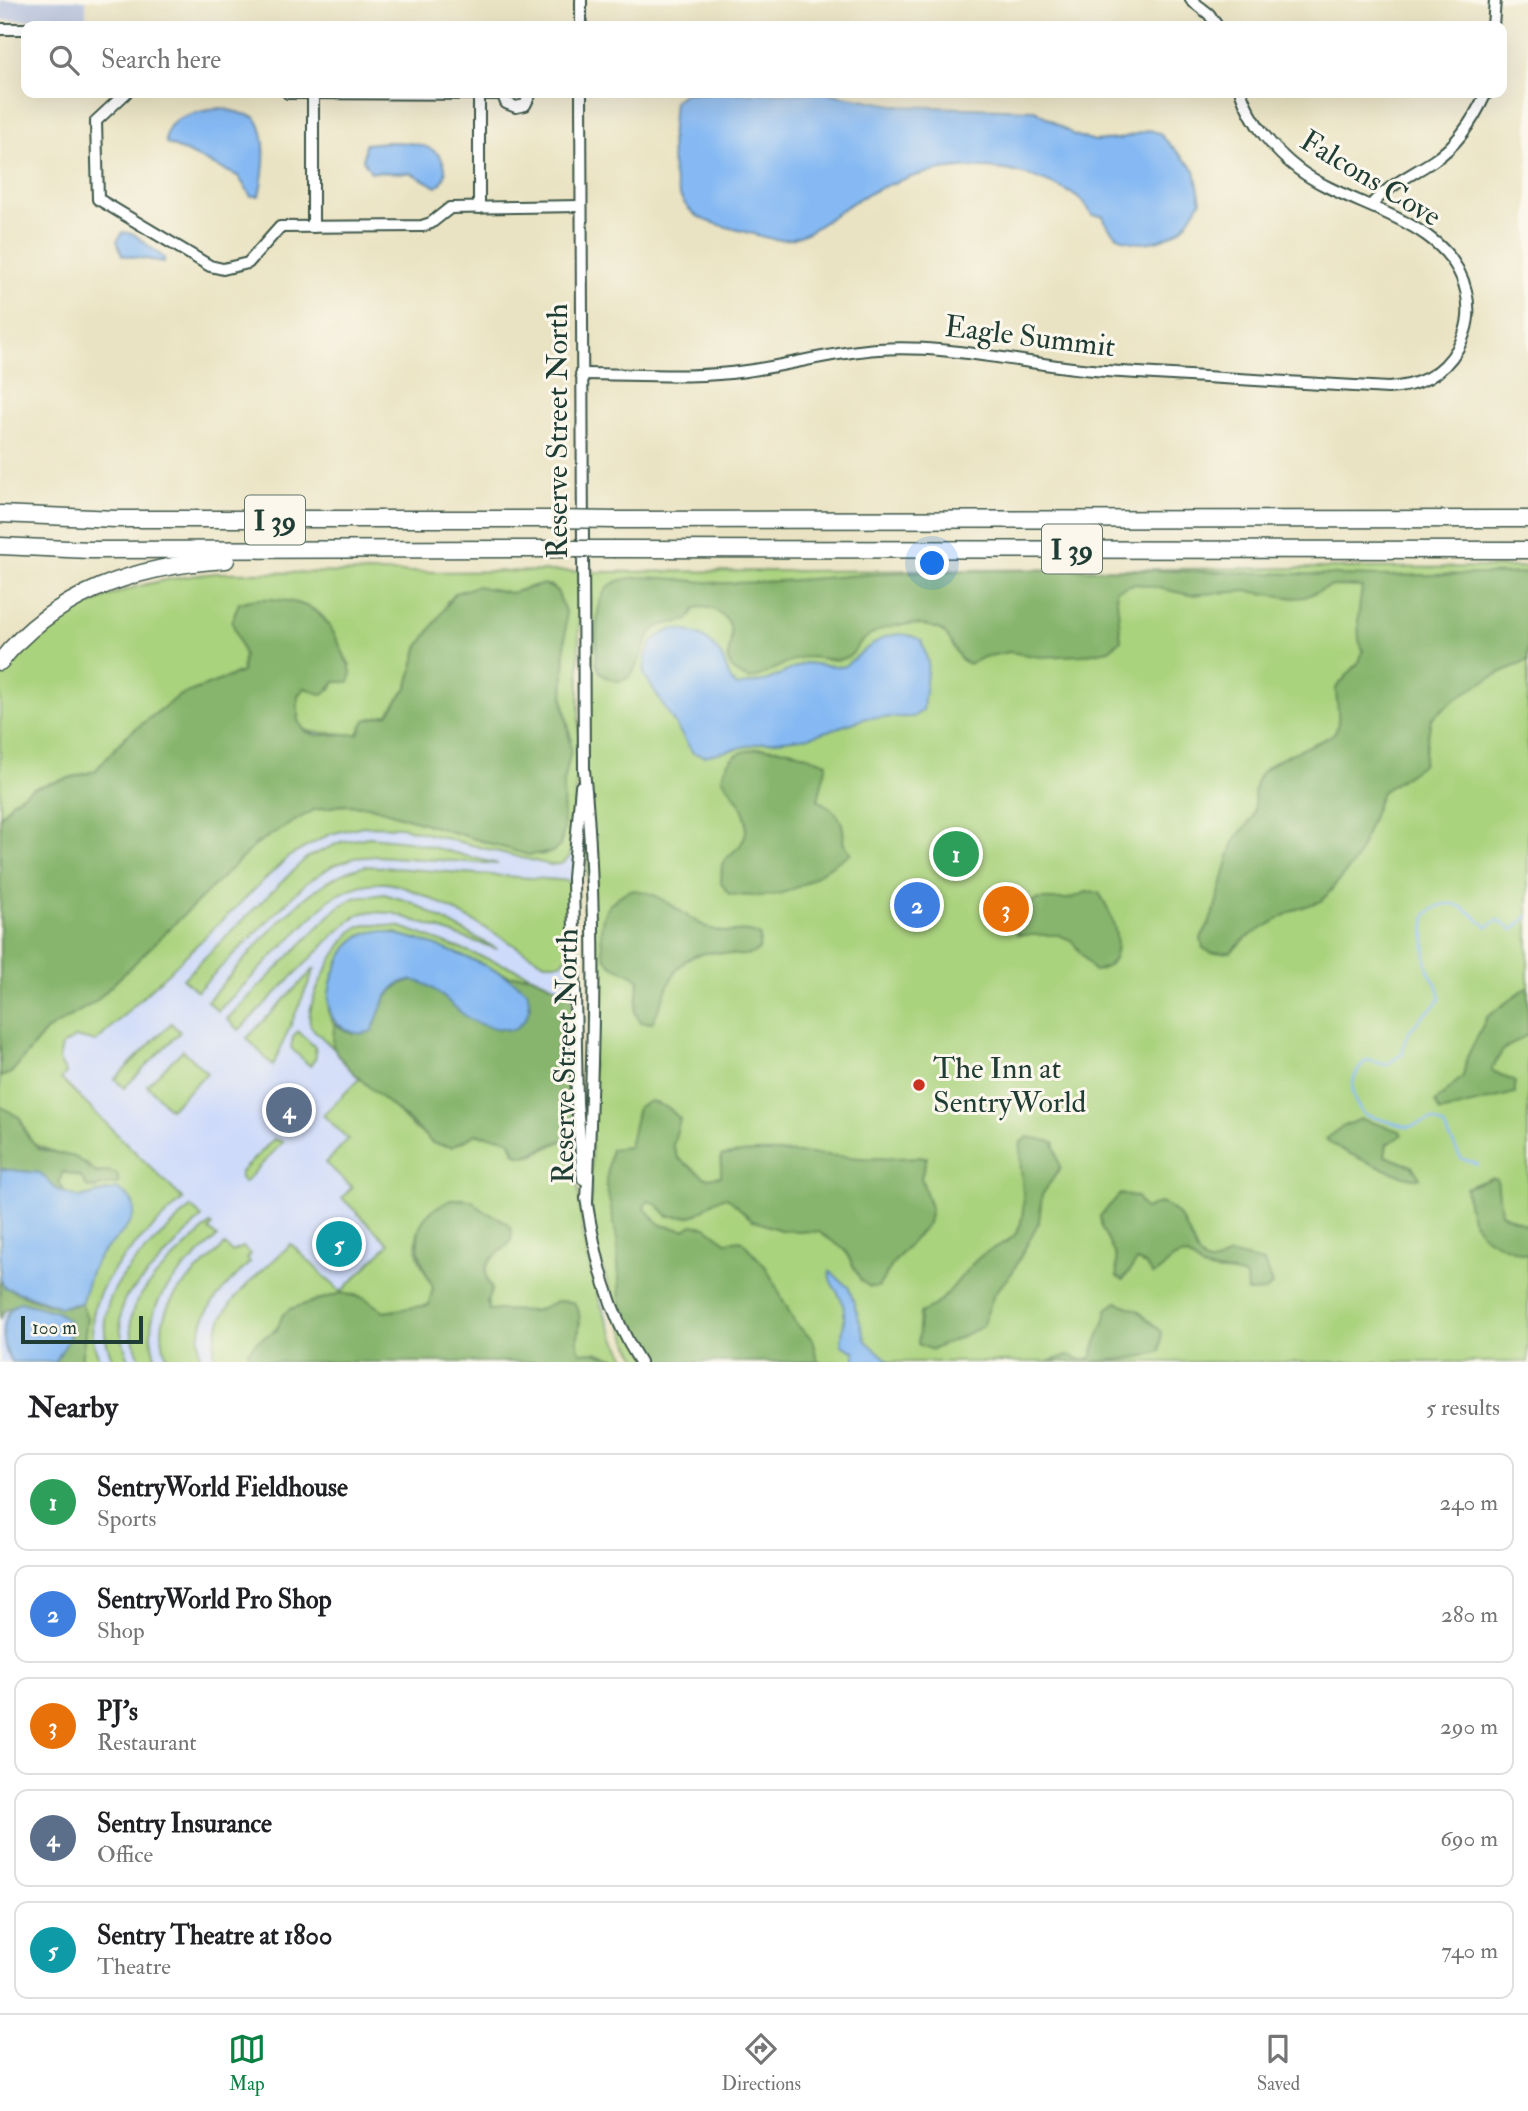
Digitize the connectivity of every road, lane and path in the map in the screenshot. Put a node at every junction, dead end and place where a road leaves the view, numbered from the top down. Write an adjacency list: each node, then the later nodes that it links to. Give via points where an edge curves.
1 (581, 0): 4 (street)
2 (1191, 0): 5 (street)
3 (1494, 0): 6 (street)
4 (581, 21)
5 (1214, 21)
6 (1493, 21)
7 (0, 29): 8 (street)
8 (21, 29)
9 (119, 98): 20 (street, via 97,118 96,192 100,202 210,265 236,268 259,254 277,229)
10 (313, 98): 20 (street)
11 (479, 98): 19 (street)
12 (504, 98): 13 (street, via 516,107 525,105)
13 (528, 98)
14 (581, 98): 18 (street, Reserve Street North)
15 (1244, 98): 17 (street, Falcons Cove, via 1265,136 1290,162 1314,179)
16 (1484, 98): 17 (street, via 1457,140 1435,160 1387,188)
17 (1371, 205): 21 (street, Falcons Cove, via 1433,242 1457,265 1469,316)
18 (581, 206): 19 (street); 22 (street, Reserve Street North)
19 (480, 208): 20 (street, via 450,208 422,226)
20 (313, 227)
21 (1458, 347): 22 (street, Eagle Summit, via 1429,379 1412,387 1388,388 1061,369 923,348 878,349 716,374)
22 (582, 374): 29 (street, Reserve Street North)
23 (0, 514): 24 (highway, I 39, bridge, via 116,519)
24 (1528, 519)
25 (0, 546): 26 (highway, I 39)
26 (351, 549): 27 (highway, I 39, bridge); 28 (highway, via 337,557 197,562 131,575 88,592 57,611)
27 (1528, 550)
28 (0, 662)
29 (584, 770): 30 (street, Reserve Street North, via 592,844 592,1098); 30 (street, Reserve Street North, via 573,877 577,1103)
30 (587, 1202): 31 (street, via 610,1302)
31 (640, 1362)

